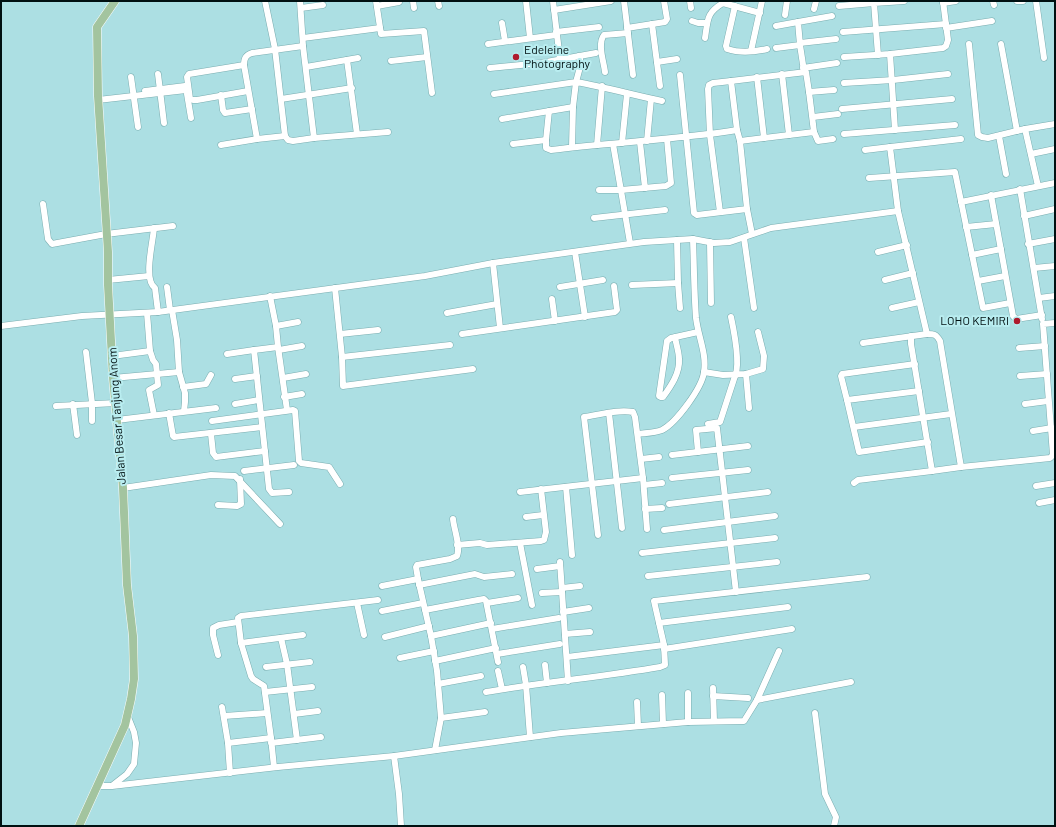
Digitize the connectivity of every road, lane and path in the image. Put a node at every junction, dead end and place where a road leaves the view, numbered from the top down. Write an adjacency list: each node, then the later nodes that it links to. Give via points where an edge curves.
1 (115, 1): 106 (main road, Jalan Besar Tanjung Anom, via 97,27)
2 (265, 1): 58 (street)
3 (300, 1): 26 (street)
4 (413, 1): 27 (street)
5 (526, 1): 48 (street)
6 (553, 1): 29 (street)
7 (611, 1): 29 (street)
8 (624, 1): 44 (street)
9 (664, 1): 38 (street, via 666,21)
10 (762, 1): 30 (street)
11 (787, 1): 31 (street)
12 (816, 1): 28 (street)
13 (904, 1): 19 (street)
14 (956, 1): 20 (street)
15 (1017, 1): 16 (street)
16 (1022, 1)
17 (1036, 1): 68 (street)
18 (399, 2): 21 (street)
19 (886, 2): 22 (street)
20 (943, 2): 40 (street)
21 (377, 3): 42 (street)
22 (874, 4): 25 (street); 43 (street)
23 (323, 5): 26 (street)
24 (735, 6): 30 (street); 37 (street, via 723,3 712,9); 60 (street, via 726,46 733,51)
25 (839, 6)
26 (300, 8): 47 (street)
27 (414, 8)
28 (814, 9)
29 (554, 10): 46 (street)
30 (760, 12): 60 (street)
31 (784, 15)
32 (832, 16): 35 (street)
33 (692, 21): 37 (street)
34 (992, 21): 40 (street)
35 (798, 22): 39 (street); 53 (street)
36 (502, 23): 51 (street)
37 (707, 23): 49 (street)
38 (652, 24): 44 (street); 73 (street)
39 (776, 26)
40 (946, 26): 43 (street); 62 (street, via 948,40 943,48)
41 (599, 27): 46 (street)
42 (380, 28): 47 (street); 65 (street, via 383,34 424,31)
43 (876, 29): 45 (street); 63 (street)
44 (627, 30): 79 (street, via 604,35 602,38); 83 (street)
45 (843, 32)
46 (556, 33): 48 (street); 71 (street)
47 (303, 38): 56 (street)
48 (530, 38): 51 (street)
49 (705, 38)
50 (836, 39): 53 (street)
51 (504, 41): 52 (street)
52 (488, 44)
53 (800, 44): 57 (street); 78 (street)
54 (969, 44): 133 (street, via 978,135 985,138)
55 (1001, 44): 125 (street)
56 (303, 46): 58 (street); 76 (street)
57 (776, 48)
58 (275, 49): 75 (street, via 248,54 244,58); 107 (street)
59 (767, 49): 60 (street)
60 (751, 51)
61 (596, 53): 64 (street)
62 (890, 54): 63 (street); 88 (street)
63 (878, 55): 66 (street)
64 (578, 56): 71 (street); 90 (street, via 580,67)
65 (427, 57): 72 (street); 100 (street)
66 (844, 57)
67 (358, 58): 70 (street)
68 (1044, 58)
69 (678, 59): 73 (street)
70 (347, 60): 76 (street); 95 (street)
71 (560, 60): 77 (street)
72 (391, 61)
73 (657, 62): 93 (street)
74 (837, 63): 78 (street)
75 (244, 65): 98 (street); 104 (street, via 193,73 187,77 190,99)
76 (306, 67): 105 (street)
77 (490, 68)
78 (804, 69): 81 (street); 99 (street)
79 (605, 72)
80 (158, 74): 97 (street)
81 (782, 74): 87 (street); 131 (street)
82 (948, 74): 88 (street)
83 (633, 75)
84 (680, 75): 134 (street)
85 (131, 77): 103 (street)
86 (184, 77): 94 (street)
87 (756, 77): 89 (street); 136 (street)
88 (893, 80): 91 (street); 111 (street)
89 (731, 81): 123 (street); 130 (street, via 709,86)
90 (576, 82): 92 (street); 101 (street); 112 (street)
91 (844, 83)
92 (602, 86): 102 (street); 149 (street)
93 (660, 86)
94 (186, 88): 97 (street); 116 (street)
95 (352, 88): 105 (street); 128 (street)
96 (834, 90): 99 (street)
97 (160, 91): 103 (street); 118 (street)
98 (248, 91): 104 (street); 113 (street)
99 (810, 92): 115 (street)
100 (432, 93)
101 (494, 94)
102 (627, 94): 108 (street); 145 (street)
103 (133, 95): 106 (street); 121 (street)
104 (221, 95): 113 (street, via 223,110 226,113)
105 (310, 95): 107 (street); 135 (street)
106 (98, 98): 179 (main road, Jalan Besar Tanjung Anom)
107 (281, 99): 132 (street)
108 (651, 99): 110 (street); 142 (street)
109 (952, 100): 111 (street)
110 (662, 101)
111 (894, 105): 115 (street); 124 (street)
112 (573, 107): 114 (street); 150 (street)
113 (252, 109): 137 (street)
114 (549, 111): 117 (street); 140 (street)
115 (813, 117): 127 (street)
116 (191, 118)
117 (502, 118)
118 (164, 123)
119 (1055, 124): 122 (street)
120 (955, 125): 124 (street)
121 (138, 128)
122 (1025, 129): 125 (street); 154 (street)
123 (738, 130): 130 (street); 143 (street)
124 (895, 130): 129 (street)
125 (1017, 130): 133 (street)
126 (388, 132): 128 (street)
127 (814, 132): 131 (street); 138 (street, via 818,141)
128 (356, 134): 135 (street)
129 (844, 134)
130 (710, 135): 134 (street); 171 (street)
131 (789, 135): 136 (street)
132 (285, 136): 135 (street, via 293,141); 137 (street)
133 (999, 136): 155 (street)
134 (687, 137): 141 (street); 171 (street, via 694,213 697,215)
135 (314, 138)
136 (764, 138): 143 (street)
137 (257, 139): 146 (street)
138 (833, 139)
139 (960, 139): 151 (street)
140 (546, 140): 147 (street); 150 (street, via 546,148 551,150)
141 (667, 140): 142 (street); 160 (street, via 670,183 666,186)
142 (647, 141): 144 (street)
143 (740, 141): 167 (street)
144 (640, 142): 145 (street); 160 (street)
145 (622, 143): 148 (street)
146 (221, 144)
147 (513, 144)
148 (613, 144): 149 (street); 163 (street)
149 (597, 145): 150 (street)
150 (572, 147)
151 (890, 147): 152 (street); 156 (street)
152 (865, 150)
153 (1055, 150): 154 (street)
154 (1031, 154): 159 (street)
155 (1006, 174)
156 (894, 175): 157 (street); 165 (street, via 955,172); 170 (street)
157 (869, 178)
158 (1055, 183): 159 (street)
159 (1038, 186): 161 (street)
160 (645, 188): 163 (street)
161 (1020, 189): 164 (street); 173 (street)
162 (599, 190): 163 (street)
163 (620, 190): 172 (street)
164 (991, 195): 165 (street); 175 (street)
165 (961, 202): 178 (street)
166 (43, 204): 179 (street, via 48,240 52,244)
167 (747, 209): 171 (street); 180 (street)
168 (1055, 209): 173 (street)
169 (665, 210): 172 (street)
170 (898, 211): 180 (street, via 781,226); 188 (street)
171 (720, 212)
172 (625, 215): 174 (street); 186 (street)
173 (1024, 216): 187 (street)
174 (594, 218)
175 (996, 224): 178 (street); 189 (street)
176 (173, 226): 177 (street)
177 (154, 228): 179 (street); 197 (street)
178 (966, 228): 192 (street)
179 (106, 234): 199 (main road, Jalan Besar Tanjung Anom)
180 (752, 234): 181 (street)
181 (744, 238): 185 (street, via 730,242); 219 (street)
182 (693, 239): 184 (street); 185 (street); 237 (street, via 694,295)
183 (1055, 239): 187 (street)
184 (677, 240): 186 (street); 203 (street)
185 (710, 242): 215 (street)
186 (630, 243): 190 (street)
187 (1028, 244): 195 (street)
188 (907, 245): 191 (street); 196 (street)
189 (1001, 250): 192 (street); 198 (street)
190 (575, 252): 193 (street); 204 (street)
191 (878, 252)
192 (972, 255): 202 (street)
193 (493, 263): 209 (street, via 425,276); 217 (street)
194 (1055, 266): 195 (street)
195 (1034, 268): 213 (street)
196 (913, 273): 201 (street); 214 (street)
197 (149, 276): 199 (street); 223 (street, via 151,285 155,288)
198 (1005, 276): 202 (street); 216 (street)
199 (108, 280): 225 (main road, Jalan Besar Tanjung Anom)
200 (603, 280): 204 (street)
201 (885, 280)
202 (978, 282): 216 (street, via 983,308)
203 (678, 283): 205 (street); 218 (street)
204 (580, 284): 208 (street); 227 (street)
205 (632, 285)
206 (614, 286): 227 (street, via 617,310)
207 (167, 287): 221 (street)
208 (560, 287)
209 (335, 288): 210 (street); 239 (street)
210 (270, 296): 221 (street); 234 (street)
211 (1055, 296): 213 (street)
212 (552, 298): 229 (street)
213 (1039, 298): 226 (street)
214 (920, 302): 220 (street); 241 (street)
215 (711, 303)
216 (1010, 303): 226 (street, via 1016,319)
217 (497, 304): 224 (street); 235 (street)
218 (680, 308)
219 (754, 308)
220 (892, 308)
221 (171, 310): 223 (street); 258 (street, via 177,340)
222 (147, 312): 223 (street); 225 (street); 251 (street)
223 (158, 312)
224 (447, 313)
225 (110, 315): 233 (street); 254 (main road, Jalan Besar Tanjung Anom)
226 (1042, 315): 232 (street)
227 (585, 317): 229 (street)
228 (731, 317): 262 (street, via 736,342)
229 (555, 321): 235 (street)
230 (298, 322): 234 (street)
231 (1055, 323): 232 (street)
232 (1043, 324): 247 (street)
233 (1, 326)
234 (276, 326): 248 (street)
235 (500, 328): 240 (street)
236 (378, 330): 239 (street)
237 (698, 332): 243 (street); 259 (street, via 703,351)
238 (758, 332): 263 (street, via 764,356 763,369)
239 (340, 334): 255 (street)
240 (462, 334)
241 (927, 334): 242 (street); 291 (street, via 937,335 940,341)
242 (912, 336): 244 (street); 256 (street)
243 (675, 337): 243 (street, via 680,360 672,386 664,397 661,397 659,396 666,341)
244 (863, 342)
245 (450, 345): 255 (street)
246 (302, 346): 248 (street)
247 (1045, 346): 249 (street); 264 (street)
248 (278, 348): 250 (street); 269 (street)
249 (1019, 348)
250 (254, 350): 253 (street); 266 (street)
251 (150, 351): 254 (street); 260 (street)
252 (86, 352): 279 (street)
253 (227, 354)
254 (112, 356): 268 (main road, Jalan Besar Tanjung Anom)
255 (342, 357): 257 (street, via 343,386)
256 (915, 364): 272 (street); 276 (street, via 842,374)
257 (473, 369)
258 (179, 372): 260 (street); 271 (street)
259 (704, 372): 262 (street); 303 (street, via 699,388 682,412 661,431)
260 (157, 373): 268 (street); 292 (street, via 158,386 149,390)
261 (306, 374): 269 (street)
262 (737, 374): 263 (street); 297 (street, via 720,422)
263 (746, 374): 285 (street)
264 (1047, 374): 267 (street); 277 (street)
265 (211, 375): 271 (street, via 204,385)
266 (257, 376): 270 (street); 275 (street)
267 (1020, 376)
268 (113, 378): 278 (main road, Jalan Besar Tanjung Anom)
269 (283, 378): 274 (street)
270 (235, 379)
271 (183, 388): 287 (street)
272 (919, 391): 276 (street); 293 (street)
273 (302, 394): 274 (street)
274 (284, 397): 286 (street)
275 (259, 400): 281 (street); 289 (street)
276 (847, 400): 298 (street)
277 (1048, 401): 282 (street); 300 (street)
278 (116, 402): 279 (street); 294 (main road, Jalan Besar Tanjung Anom)
279 (92, 403): 280 (street); 295 (street)
280 (73, 404): 283 (street); 304 (street)
281 (235, 404)
282 (1025, 404)
283 (56, 406)
284 (216, 408): 287 (street)
285 (749, 408)
286 (287, 410): 289 (street); 328 (street, via 295,411 299,461 329,467)
287 (184, 411): 288 (street)
288 (169, 413): 292 (street); 302 (street, via 174,437)
289 (261, 413): 296 (street); 299 (street)
290 (609, 413): 303 (street, via 633,412); 323 (street); 329 (street, via 584,418)
291 (951, 414): 293 (street); 315 (street)
292 (154, 416): 294 (street)
293 (923, 416): 298 (street); 305 (street)
294 (117, 420): 332 (main road, Jalan Besar Tanjung Anom)
295 (92, 421)
296 (212, 421)
297 (708, 424)
298 (854, 427): 305 (street, via 860,452)
299 (262, 428): 302 (street); 308 (street)
300 (1052, 428): 301 (street); 312 (street)
301 (1033, 431)
302 (211, 434): 308 (street, via 213,453 216,457)
303 (638, 434): 313 (street)
304 (77, 435)
305 (928, 442): 319 (street)
306 (748, 446): 307 (street)
307 (720, 449): 309 (street); 309 (street, via 718,428 696,430); 320 (street)
308 (265, 451): 316 (street)
309 (698, 452): 310 (street)
310 (672, 455)
311 (659, 457): 313 (street)
312 (1052, 457): 315 (street)
313 (641, 459): 324 (street)
314 (294, 465): 316 (street)
315 (960, 467): 319 (street)
316 (267, 468): 318 (street); 334 (street, via 270,491)
317 (748, 470): 320 (street)
318 (244, 471)
319 (932, 471): 325 (street)
320 (723, 473): 321 (street); 337 (street)
321 (672, 478)
322 (240, 479): 332 (street, via 232,475 211,475); 341 (street, via 241,504); 349 (street)
323 (618, 480): 324 (street); 329 (street); 350 (street)
324 (643, 481): 326 (street); 343 (street)
325 (854, 482)
326 (662, 483)
327 (1055, 483): 331 (street)
328 (340, 484)
329 (593, 484): 330 (street); 353 (street)
330 (566, 486): 333 (street); 359 (street)
331 (1036, 486)
332 (123, 488): 438 (main road, Jalan Besar Tanjung Anom, via 127,585 133,636 133,684)
333 (541, 489): 335 (street); 344 (street)
334 (290, 492)
335 (520, 492)
336 (768, 492): 337 (street)
337 (726, 497): 340 (street); 348 (street)
338 (1055, 500): 339 (street)
339 (1039, 502)
340 (669, 504)
341 (218, 505)
342 (662, 508): 343 (street)
343 (645, 509): 351 (street)
344 (544, 515): 346 (street); 355 (street, via 544,540)
345 (775, 516): 348 (street)
346 (526, 517)
347 (452, 520): 357 (street)
348 (728, 522): 352 (street); 356 (street)
349 (280, 524)
350 (622, 528)
351 (647, 529)
352 (664, 530)
353 (598, 535)
354 (775, 538): 356 (street)
355 (520, 543): 357 (street); 377 (street)
356 (731, 543): 358 (street); 361 (street)
357 (457, 545): 366 (street, via 458,553 454,558 417,565)
358 (642, 553)
359 (572, 556)
360 (777, 562): 361 (street)
361 (734, 567): 364 (street); 370 (street)
362 (537, 569): 369 (street, via 560,564)
363 (512, 574): 366 (street, via 484,577 475,574)
364 (648, 576)
365 (867, 577): 370 (street)
366 (419, 582): 367 (street); 375 (street)
367 (382, 586)
368 (580, 586): 369 (street)
369 (562, 590): 371 (street); 382 (street)
370 (736, 592): 385 (street, via 654,601)
371 (542, 593)
372 (518, 598): 376 (street)
373 (378, 600): 374 (street)
374 (357, 603): 384 (street, via 241,616); 392 (street)
375 (423, 603): 380 (street); 381 (street)
376 (487, 603): 380 (street, via 478,600); 387 (street)
377 (532, 605)
378 (788, 607): 385 (street)
379 (589, 608): 382 (street)
380 (425, 610): 386 (street)
381 (382, 612)
382 (563, 612): 390 (street)
383 (559, 618): 387 (street)
384 (238, 622): 396 (street); 402 (street, via 213,628 212,635)
385 (659, 623): 398 (street)
386 (429, 626): 393 (street); 394 (street)
387 (491, 626): 393 (street); 400 (street)
388 (792, 629): 398 (street)
389 (590, 632): 390 (street)
390 (565, 634): 403 (street)
391 (303, 635): 395 (street)
392 (364, 636)
393 (431, 636): 401 (street)
394 (385, 637)
395 (281, 638): 396 (street); 408 (street)
396 (241, 643): 423 (street, via 251,676 263,684)
397 (560, 644): 400 (street)
398 (664, 647): 403 (street); 414 (street, via 665,664 660,667)
399 (778, 650): 429 (street)
400 (497, 651): 405 (street); 407 (street)
401 (434, 652): 404 (street); 405 (street)
402 (218, 656)
403 (567, 657): 414 (street)
404 (400, 658)
405 (435, 661): 417 (street)
406 (310, 662): 408 (street)
407 (498, 662)
408 (287, 664): 410 (street); 421 (street)
409 (545, 665): 416 (street)
410 (266, 667)
411 (523, 667): 418 (street)
412 (498, 671): 422 (street)
413 (481, 676): 417 (street)
414 (568, 681): 416 (street)
415 (851, 682): 429 (street)
416 (547, 683): 418 (street)
417 (438, 684): 439 (street)
418 (526, 685): 422 (street); 445 (street)
419 (312, 687): 421 (street)
420 (713, 688): 427 (street)
421 (290, 690): 423 (street); 436 (street)
422 (502, 690): 424 (street)
423 (264, 692): 434 (street)
424 (486, 692)
425 (688, 693): 441 (street)
426 (662, 695): 442 (street)
427 (713, 696): 428 (street); 440 (street)
428 (748, 698)
429 (757, 700): 440 (street, via 744,721)
430 (637, 702): 443 (street)
431 (222, 707): 437 (street)
432 (318, 711): 436 (street)
433 (485, 712): 439 (street)
434 (267, 713): 437 (street); 447 (street)
435 (815, 713): 457 (street, via 824,794 836,817)
436 (294, 714): 446 (street)
437 (224, 716): 448 (street)
438 (128, 717): 453 (main road, Jalan Besar Tanjung Anom); 454 (street, via 136,743 134,764 128,774)
439 (441, 718): 449 (street)
440 (714, 721): 441 (street)
441 (688, 722): 442 (street)
442 (663, 724): 443 (street)
443 (638, 726): 445 (street)
444 (321, 737): 446 (street)
445 (530, 737): 449 (street)
446 (297, 740): 447 (street)
447 (271, 741): 448 (street); 451 (street)
448 (228, 742): 452 (street)
449 (435, 750): 450 (street)
450 (394, 756): 451 (street); 456 (street)
451 (274, 767): 452 (street)
452 (230, 773): 454 (street)
453 (98, 786): 454 (street); 455 (main road, Jalan Besar Tanjung Anom)
454 (112, 786)
455 (79, 826)
456 (401, 826)
457 (834, 826)

